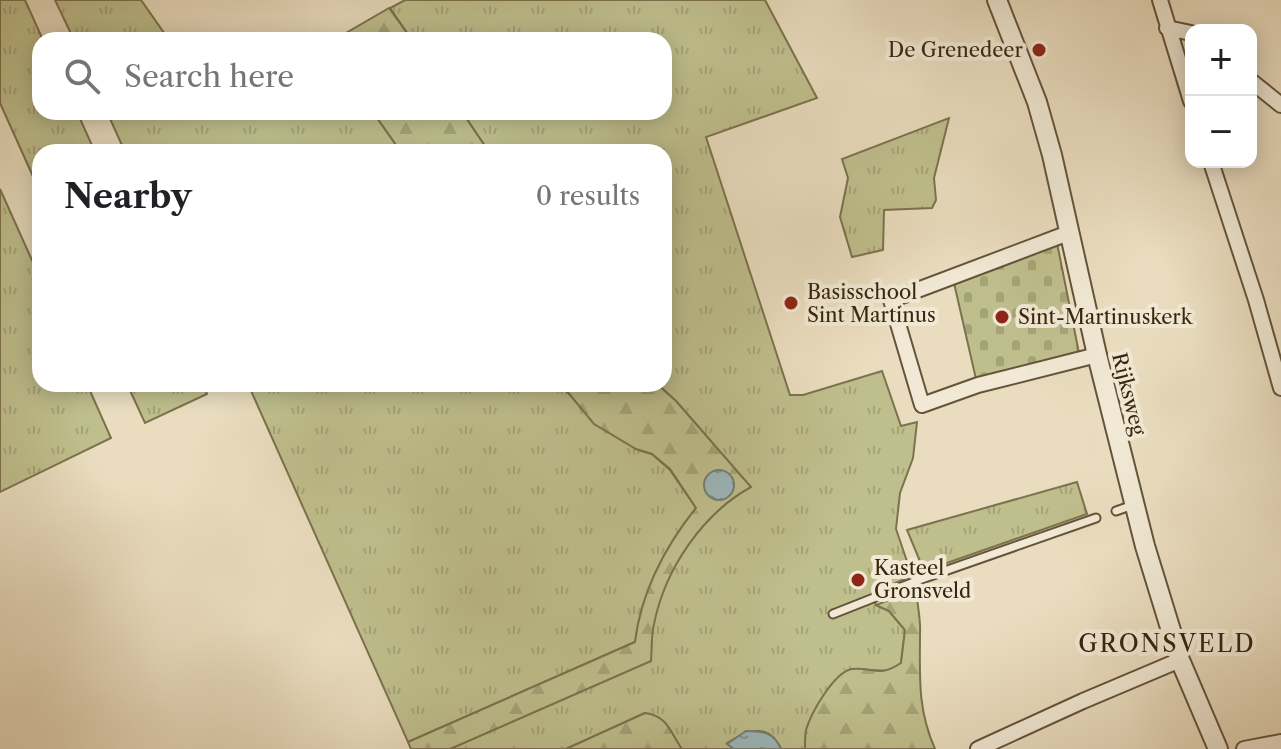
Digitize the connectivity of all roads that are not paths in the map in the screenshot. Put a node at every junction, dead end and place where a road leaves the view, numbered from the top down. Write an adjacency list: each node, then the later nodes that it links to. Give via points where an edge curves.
1 (997, 0): 9 (street, Rijksweg, via 1037,102)
2 (1160, 0): 3 (street)
3 (1167, 28): 4 (street); 6 (street)
4 (1185, 32)
5 (1257, 86): 7 (street)
6 (1189, 96)
7 (1281, 105)
8 (1213, 168): 11 (street)
9 (1071, 232): 10 (street, Rijksweg); 10 (street, via 891,300 922,405)
10 (1097, 355): 14 (street, Rijksweg, via 1125,508)
11 (1281, 388)
12 (1096, 518): 13 (lane)
13 (833, 614)
14 (1180, 660): 16 (street); 17 (street, Rijksweg)
15 (1281, 742): 18 (street)
16 (978, 749)
17 (1218, 749)
18 (1244, 749)

